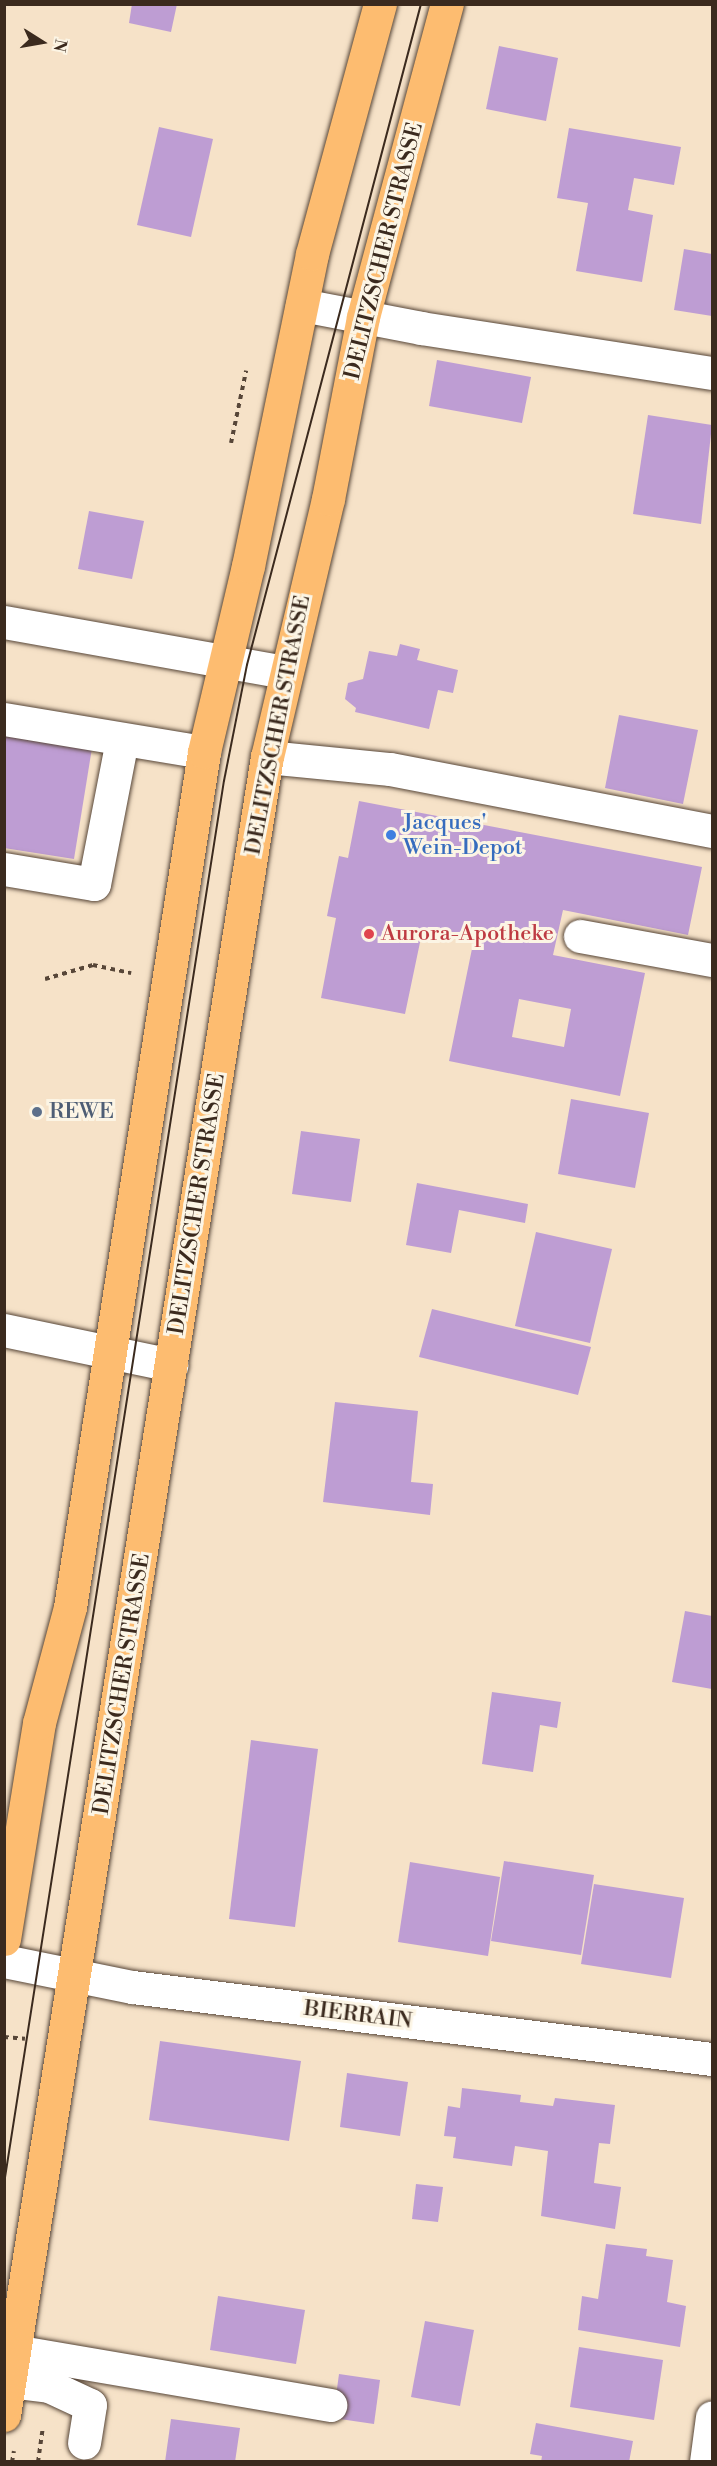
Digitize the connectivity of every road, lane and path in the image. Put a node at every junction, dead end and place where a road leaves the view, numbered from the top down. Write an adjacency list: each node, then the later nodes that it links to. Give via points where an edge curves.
1 (380, 4): 3 (main road)
2 (447, 4): 4 (main road, DELITZSCHER STRASSE)
3 (302, 305): 4 (street); 7 (main road)
4 (363, 317): 5 (street); 8 (main road, DELITZSCHER STRASSE, via 328,499)
5 (712, 373)
6 (4, 622): 7 (street)
7 (225, 660): 8 (street); 11 (main road)
8 (285, 672): 12 (main road, DELITZSCHER STRASSE)
9 (4, 719): 10 (street)
10 (122, 740): 11 (street); 14 (street, via 94,885)
11 (204, 752): 18 (main road)
12 (267, 757): 13 (street, via 390,769); 21 (main road, DELITZSCHER STRASSE)
13 (712, 831)
14 (4, 869)
15 (580, 936): 16 (street)
16 (712, 960)
17 (45, 979): 18 (path, via 93,965)
18 (169, 980): 20 (main road)
19 (4, 1330): 20 (street)
20 (109, 1353): 21 (street); 22 (main road, via 70,1607 39,1724)
21 (171, 1365): 24 (main road, DELITZSCHER STRASSE)
22 (4, 1939)
23 (4, 1961): 24 (street, BIERRAIN)
24 (74, 1974): 25 (street, BIERRAIN, via 132,1987); 26 (main road, DELITZSCHER STRASSE)
25 (712, 2059)
26 (12, 2366): 27 (street); 28 (main road, DELITZSCHER STRASSE); 30 (street, via 90,2405)
27 (330, 2405)
28 (4, 2415)
29 (712, 2417): 31 (street)
30 (84, 2443)
31 (706, 2462)

